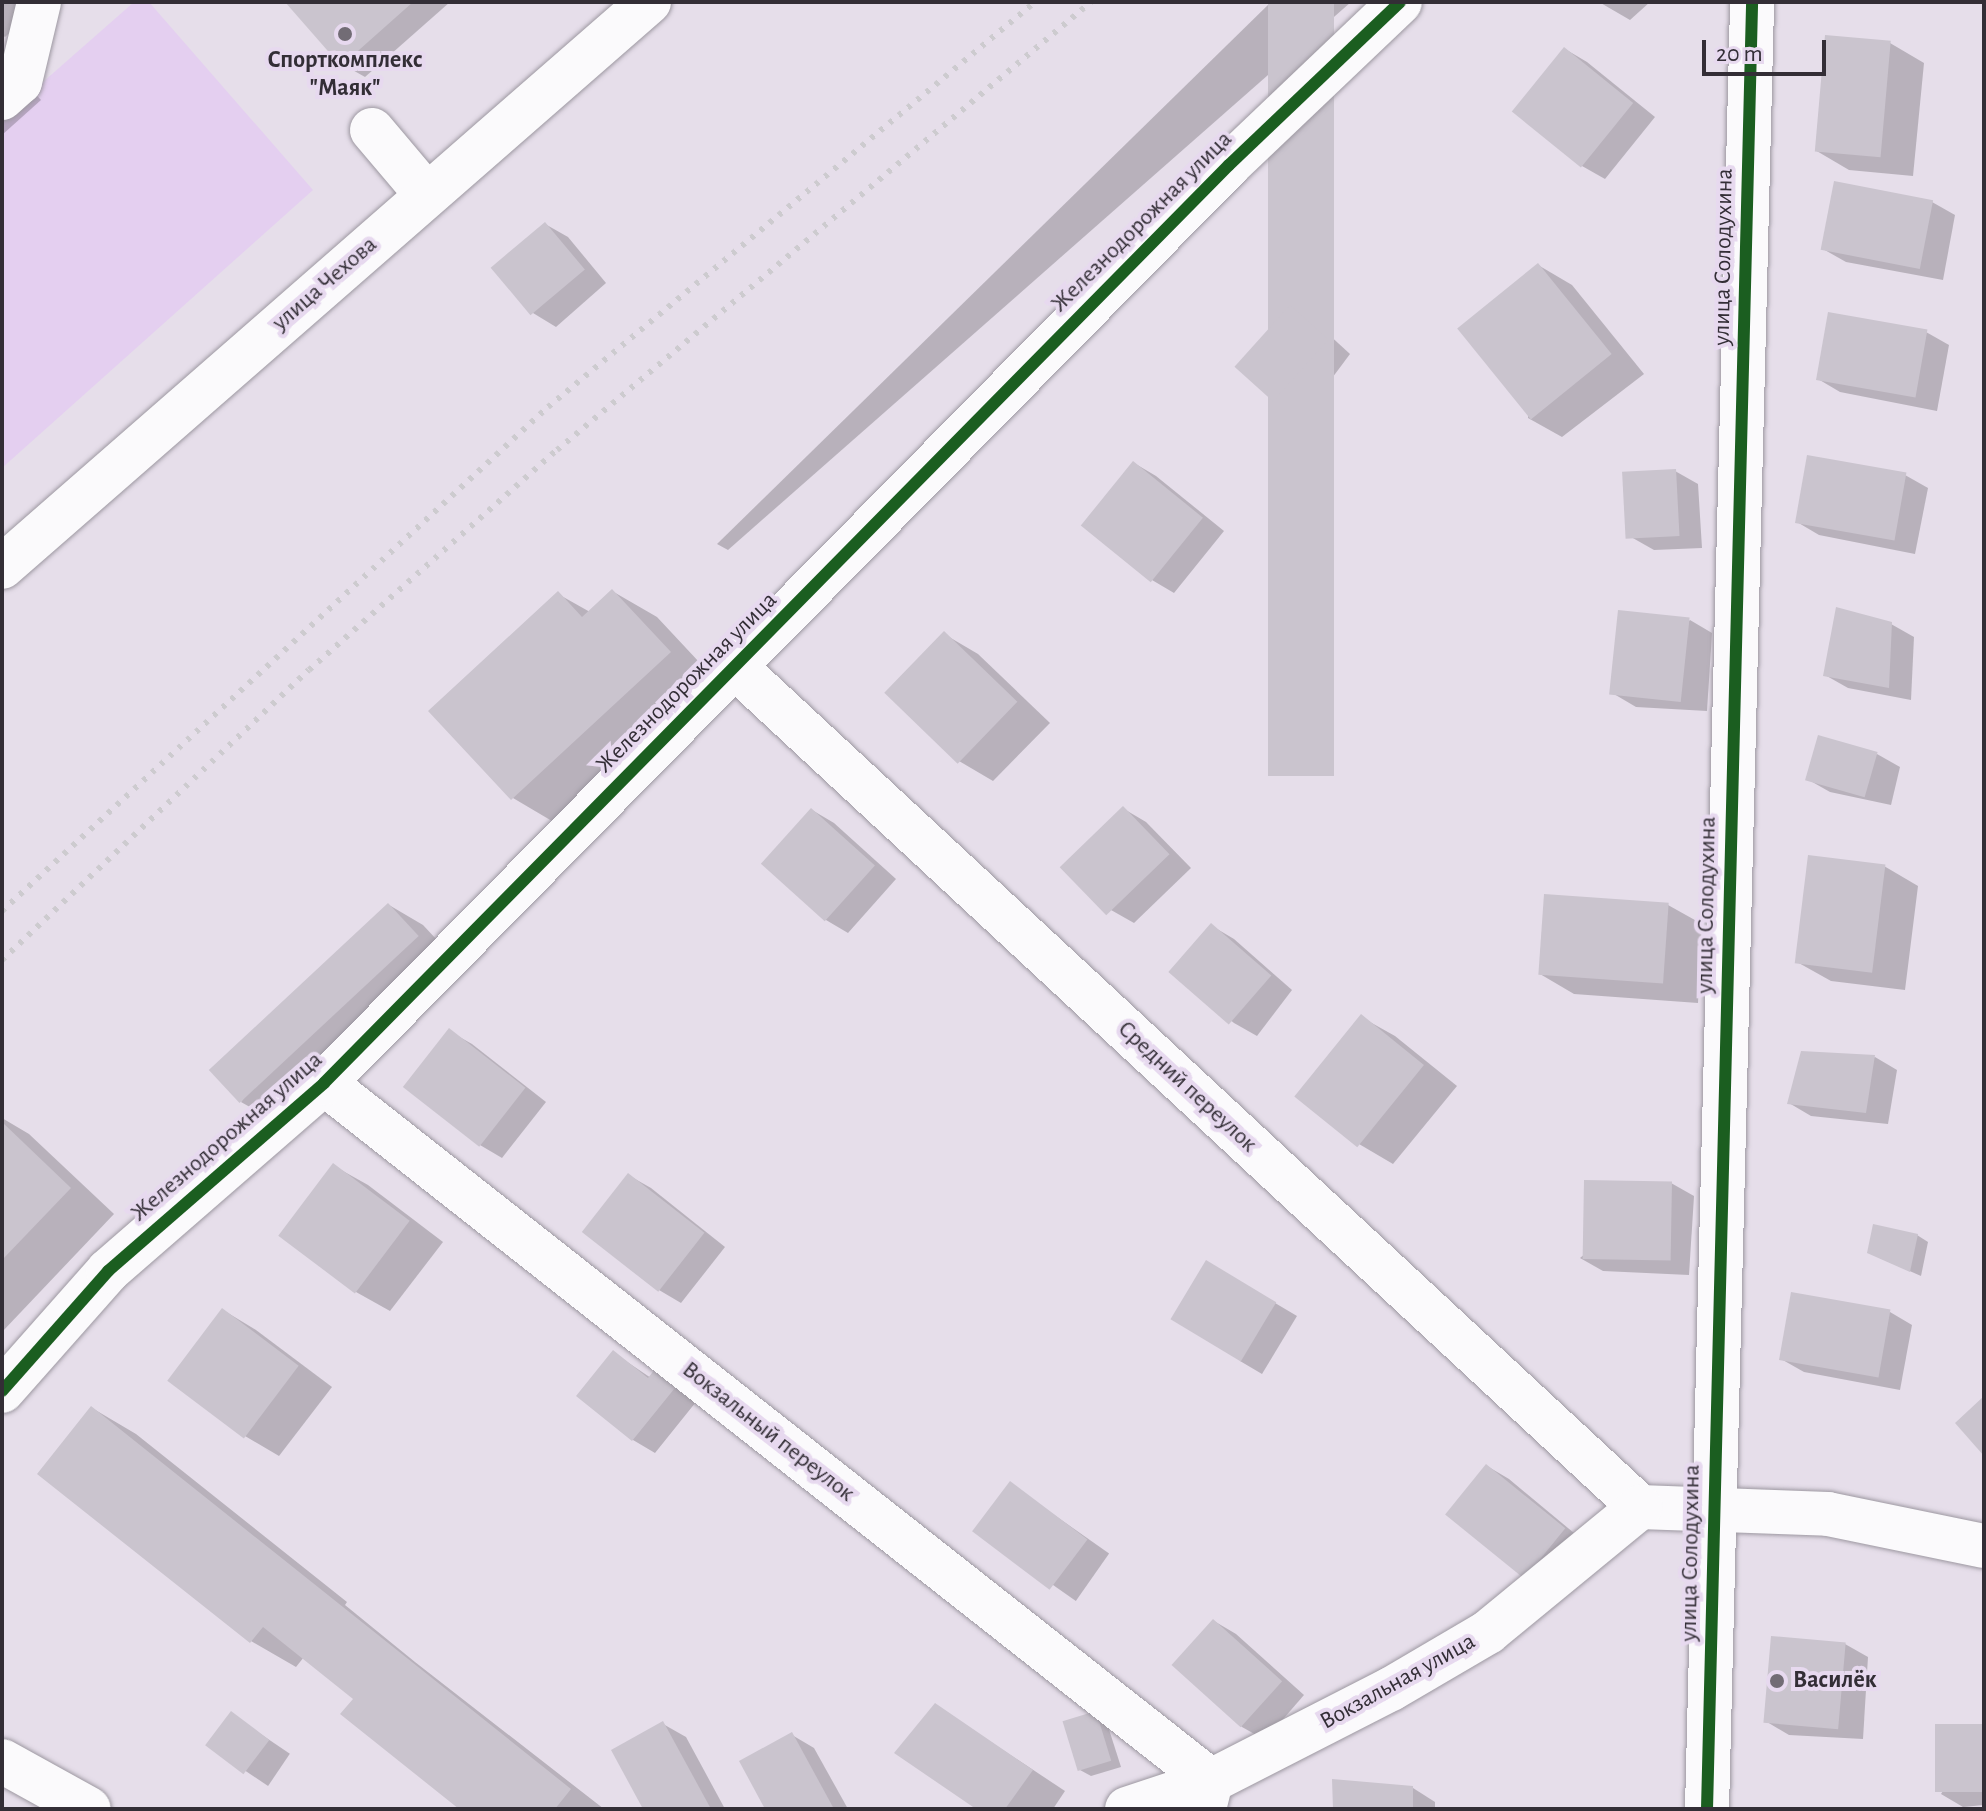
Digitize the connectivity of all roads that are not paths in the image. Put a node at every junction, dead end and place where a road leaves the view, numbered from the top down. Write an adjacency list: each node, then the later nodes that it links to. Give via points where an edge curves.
1 (39, 2): 5 (street, via 20,82)
2 (649, 2): 7 (street, улица Чехова)
3 (1400, 2): 9 (street, Железнодорожная улица, via 1229,165)
4 (1752, 2): 13 (street, улица Солодухина)
5 (2, 98)
6 (372, 130): 7 (street)
7 (426, 194): 8 (street, улица Чехова)
8 (2, 567)
9 (734, 666): 10 (street, Железнодорожная улица); 12 (street, Средний переулок)
10 (324, 1083): 11 (street, Железнодорожная улица, via 108,1271); 16 (street, Вокзальный переулок)
11 (2, 1391)
12 (1640, 1507): 13 (street); 16 (street, Вокзальная улица, via 1488,1632)
13 (1714, 1510): 14 (street, via 1828,1514); 19 (street, улица Солодухина)
14 (1984, 1546)
15 (2, 1761): 17 (street)
16 (1207, 1795): 18 (street, Вокзальная улица)
17 (89, 1809)
18 (1127, 1809)
19 (1707, 1809)

